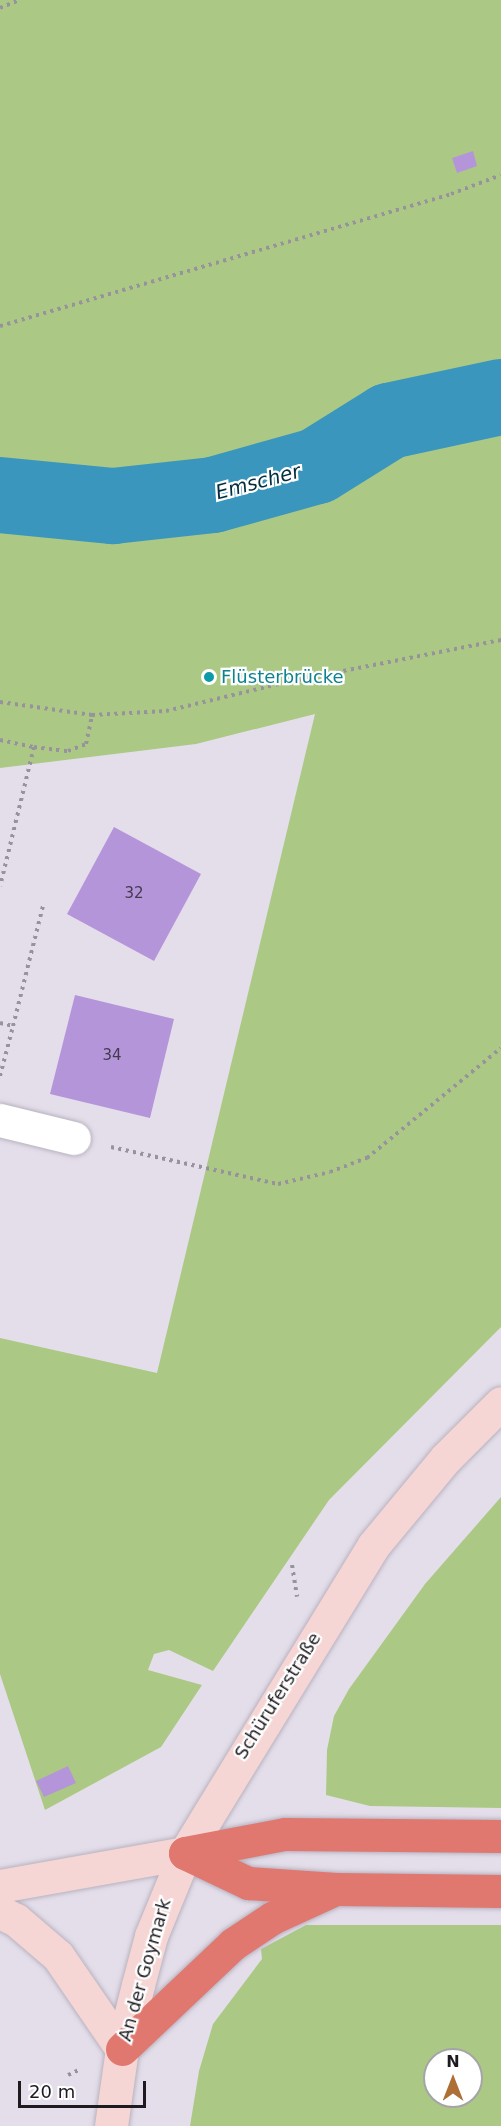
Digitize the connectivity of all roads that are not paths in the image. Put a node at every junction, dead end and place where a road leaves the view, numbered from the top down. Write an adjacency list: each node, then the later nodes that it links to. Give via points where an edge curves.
1 (0, 1120): 2 (street)
2 (74, 1138)
3 (501, 1403): 5 (main road, Schüruferstraße, via 445,1459 373,1546)
4 (501, 1836): 5 (highway, via 285,1833)
5 (184, 1852): 6 (main road); 7 (highway, via 248,1883); 10 (main road, An der Goymark, via 152,1936)
6 (0, 1886)
7 (336, 1889): 8 (highway); 10 (highway, via 272,1918 232,1944)
8 (501, 1891)
9 (0, 1912): 10 (main road, via 58,1956)
10 (122, 2049): 11 (main road, An der Goymark)
11 (111, 2126)

